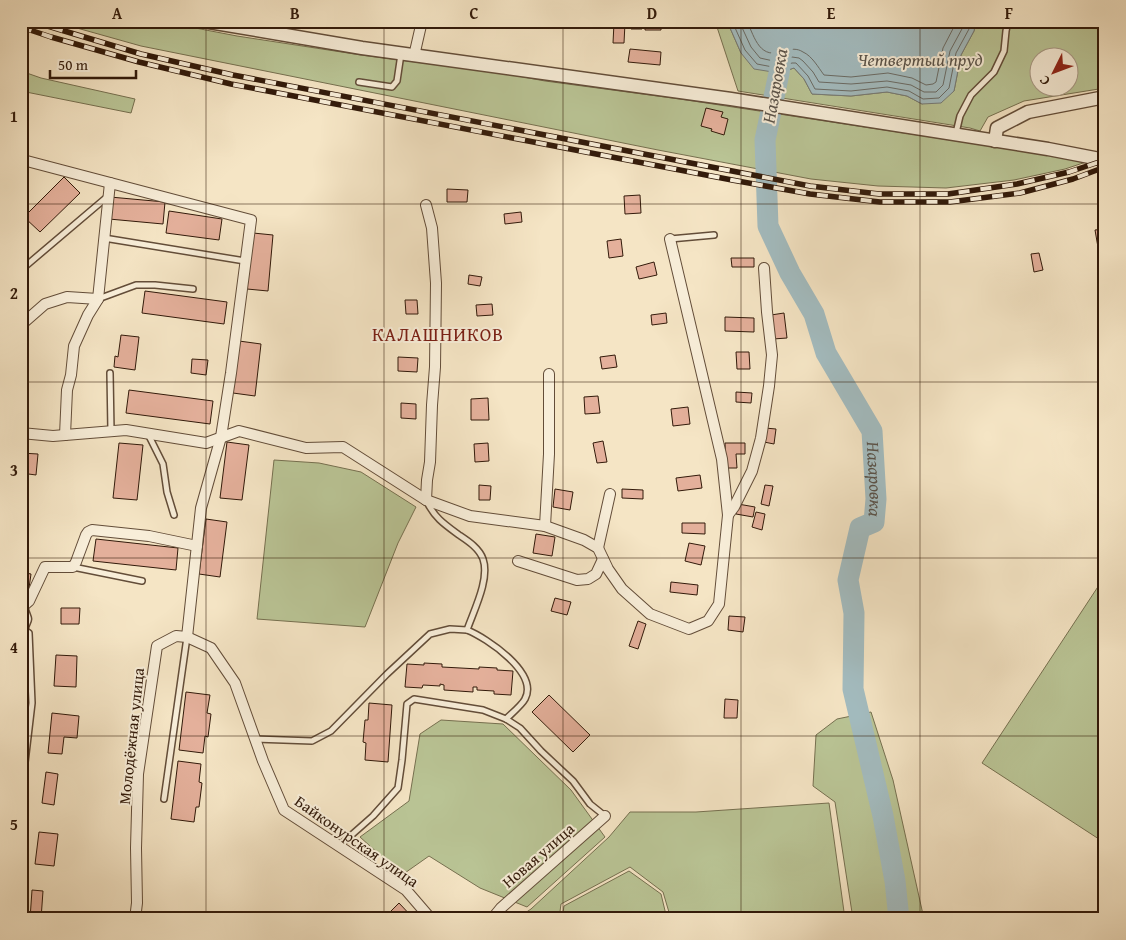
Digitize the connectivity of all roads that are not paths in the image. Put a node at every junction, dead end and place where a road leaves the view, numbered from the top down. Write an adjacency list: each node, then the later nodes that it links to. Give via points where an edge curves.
1 (203, 21): 4 (street)
2 (422, 21): 5 (street)
3 (1008, 21): 8 (lane, via 1004,51 994,72 971,95 960,116)
4 (401, 54): 5 (street); 6 (lane, via 397,81 392,87)
5 (414, 56): 8 (street, via 731,99)
6 (358, 82)
7 (1105, 98): 9 (street, via 1028,112 997,128)
8 (956, 134): 9 (street)
9 (995, 141): 10 (street)
10 (1105, 160)
11 (21, 162): 12 (street)
12 (110, 183): 13 (street); 18 (street, via 251,220)
13 (109, 196): 16 (street); 20 (lane)
14 (426, 204): 32 (street, via 432,228 436,302)
15 (714, 235): 17 (lane)
16 (104, 238): 18 (lane); 22 (street)
17 (670, 239): 34 (street, via 722,459)
18 (245, 261): 30 (street)
19 (764, 268): 34 (street, via 772,355 769,386 752,470)
20 (21, 270)
21 (193, 289): 22 (lane, via 136,285)
22 (98, 299): 23 (street, via 67,297 45,304); 29 (street, via 74,346 67,390)
23 (21, 325)
24 (110, 373): 26 (lane)
25 (550, 374): 35 (street)
26 (111, 431): 28 (street); 29 (street)
27 (21, 433): 29 (street)
28 (148, 434): 30 (street, via 206,443); 33 (lane, via 162,464)
29 (65, 435)
30 (221, 437): 32 (street, via 239,431 306,448 343,447); 36 (street, via 201,508)
31 (610, 494): 37 (street)
32 (426, 500): 35 (street, via 470,516); 44 (lane, via 443,524 473,545 483,558 486,571)
33 (174, 515)
34 (728, 515): 38 (street, via 719,604 708,621 690,629 650,614 622,589)
35 (545, 526): 37 (street)
36 (197, 546): 40 (street, via 149,536 92,530 86,535); 45 (street)
37 (598, 548): 38 (street)
38 (603, 559): 39 (street, via 596,574 577,580)
39 (518, 561)
40 (72, 567): 41 (lane); 42 (street, via 45,567 29,601)
41 (142, 581)
42 (21, 608): 43 (street, via 25,619)
43 (21, 628): 48 (lane, via 29,633 32,703)
44 (467, 630): 46 (lane, via 506,655 524,674 528,688 525,700); 47 (lane, via 450,629 430,634 331,731 312,741)
45 (187, 637): 47 (street, Байконурская улица, via 211,648 235,683); 49 (lane); 52 (street, Молодёжная улица, via 176,636 156,646 138,774)
46 (506, 719): 50 (lane, via 520,728); 51 (lane, via 483,710 414,699 407,704 398,788)
47 (255, 739): 51 (street, Байконурская улица, via 284,810)
48 (21, 796)
49 (164, 800)
50 (605, 816): 54 (street, Новая улица)
51 (339, 846): 53 (street, Байконурская улица, via 406,890)
52 (135, 919)
53 (431, 919)
54 (492, 919)

